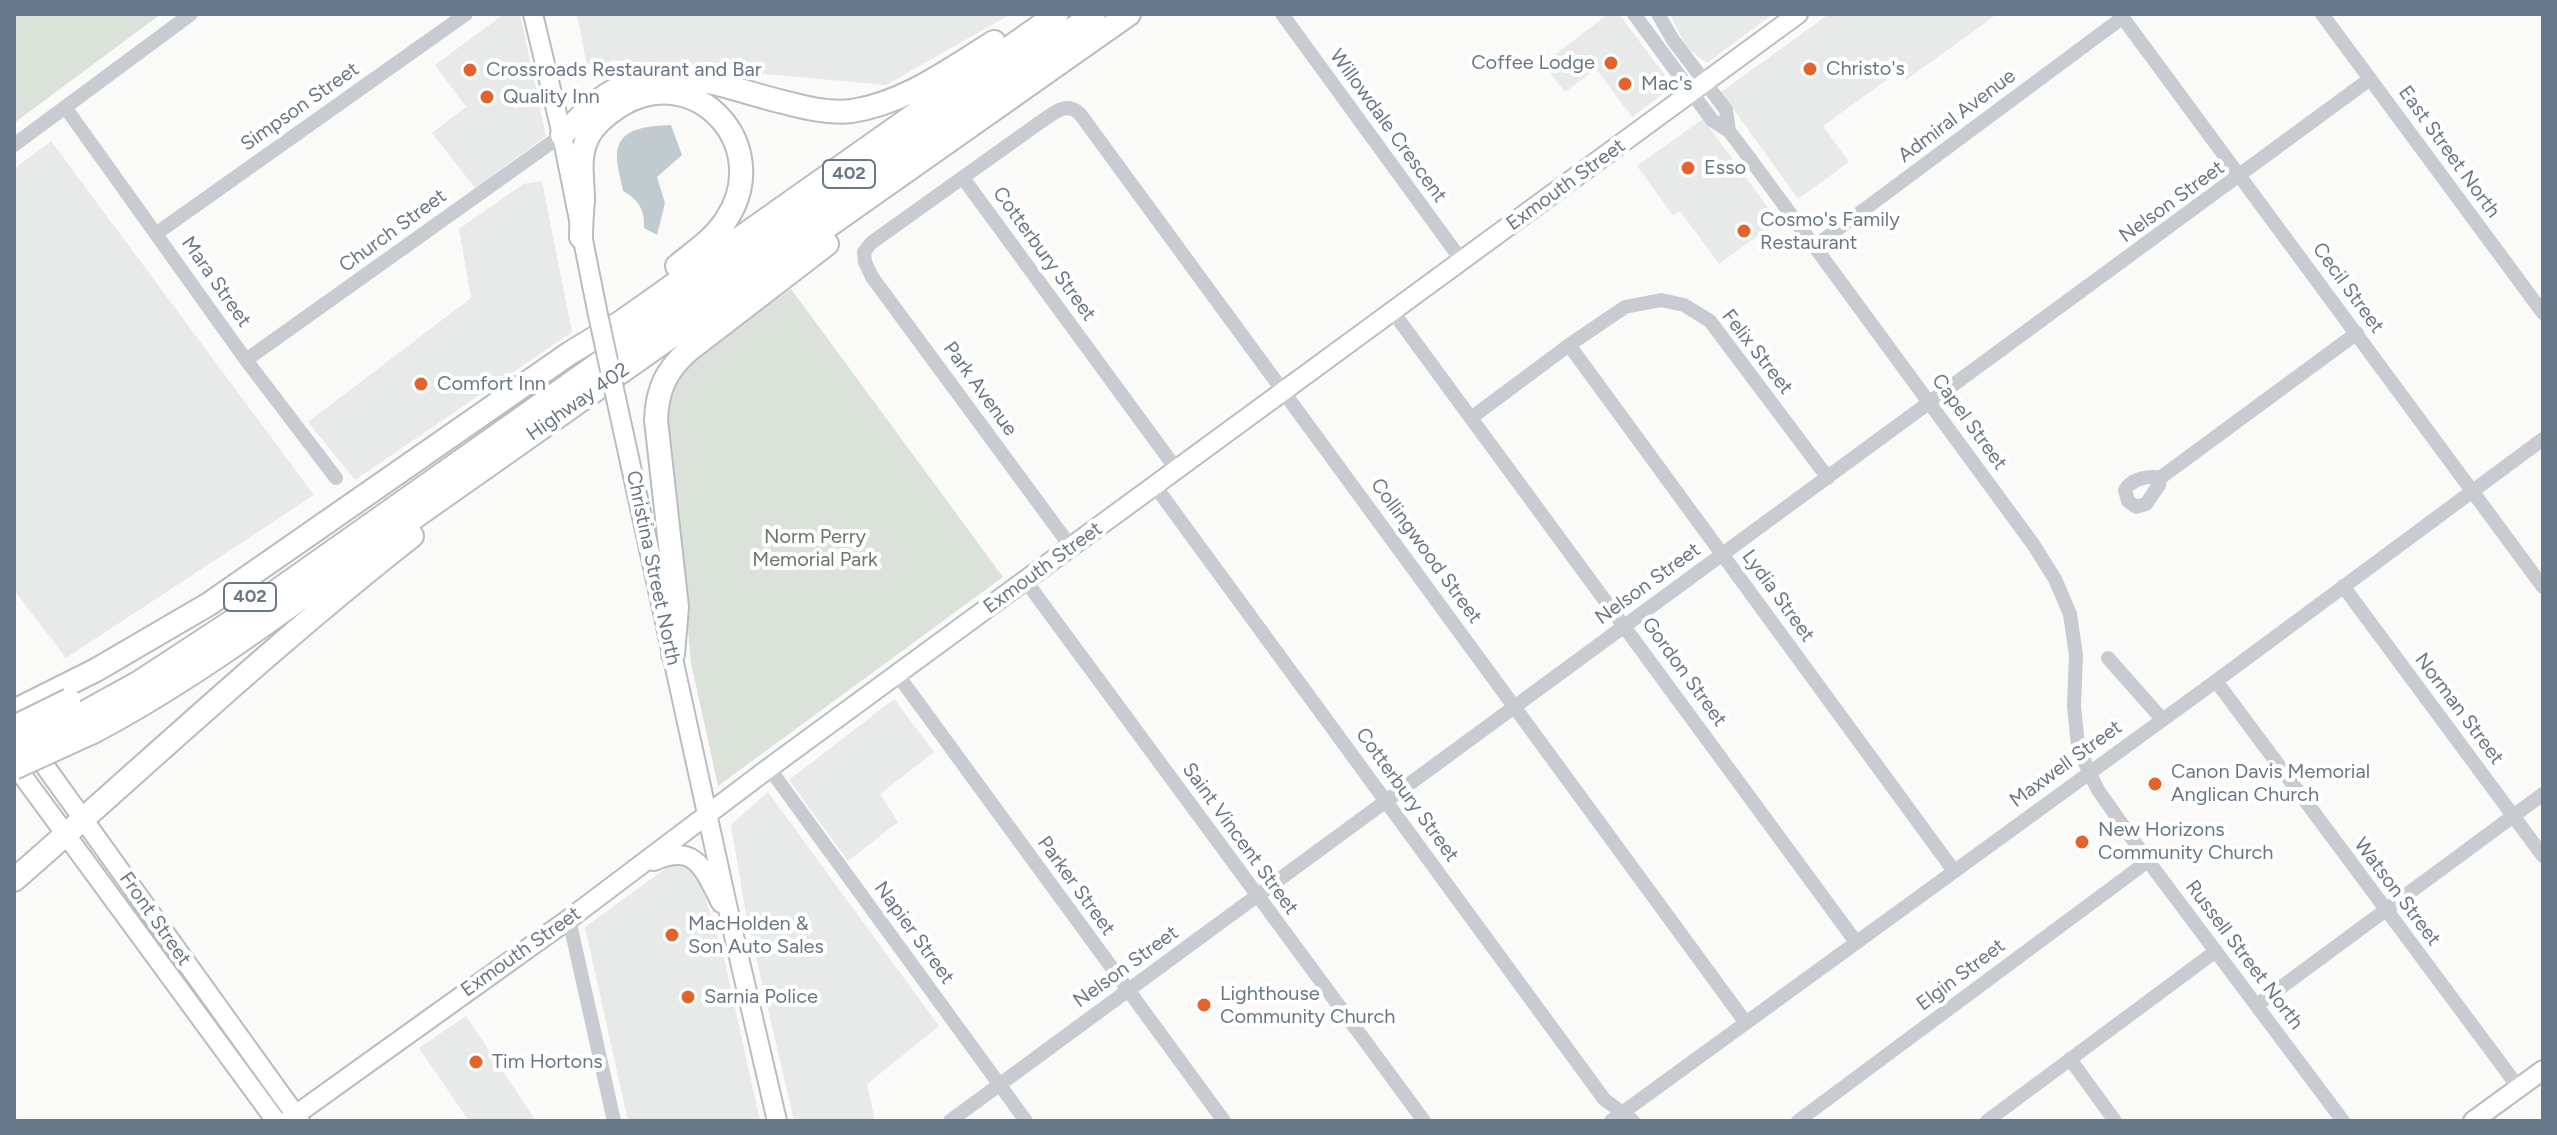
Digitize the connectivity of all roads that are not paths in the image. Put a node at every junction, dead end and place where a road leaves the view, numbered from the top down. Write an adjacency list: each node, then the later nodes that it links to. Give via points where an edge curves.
1 (191, 14): 18 (street)
2 (466, 14): 23 (street, Simpson Street)
3 (533, 14): 19 (main road, Christina Street North)
4 (1039, 14): 19 (highway, via 917,89 872,107 829,111 691,78 652,77 598,101)
5 (1057, 14): 32 (highway)
6 (1076, 14): 55 (highway, Highway 402 / 402, via 237,606)
7 (1094, 14): 55 (highway, via 254,607 169,664)
8 (1129, 14): 29 (highway, Highway 402 / 402)
9 (1142, 14): 50 (highway, via 877,206 671,367 658,396 656,420 677,607)
10 (1282, 14): 26 (street, Willowdale Crescent)
11 (1634, 14): 17 (street, Capel Street)
12 (1658, 14): 17 (street, Capel Street)
13 (1798, 14): 17 (main road, Exmouth Street)
14 (2322, 14): 16 (street, East Street North)
15 (2121, 16): 21 (street, Cecil Street); 25 (street, Admiral Avenue)
16 (2370, 79): 21 (street, Nelson Street); 28 (street, East Street North)
17 (1699, 88): 25 (street, Capel Street, via 1712,120 1729,131); 26 (main road, Exmouth Street)
18 (65, 107): 20 (street); 23 (street, Mara Street)
19 (562, 135): 24 (main road, Christina Street North); 33 (street, Church Street)
20 (14, 145)
21 (2240, 176): 30 (street, Cecil Street); 35 (street, Nelson Street)
22 (963, 178): 34 (street, Collingwood Street, via 1059,109 1074,108); 38 (street, Cotterbury Street); 44 (street, Park Avenue, via 871,243 864,252 867,268)
23 (157, 233): 33 (street, Mara Street)
24 (581, 237): 32 (highway, via 582,153 592,130 611,112 642,95 674,93 704,105 724,122 738,147 743,175 725,223); 50 (main road, Christina Street North, bridge)
25 (1815, 246): 35 (street, Capel Street)
26 (1462, 261): 27 (main road, Exmouth Street)
27 (1393, 312): 34 (main road, Exmouth Street); 36 (street, Gordon Street)
28 (2543, 313)
29 (676, 333): 55 (highway, Highway 402 / 402, via 144,705); 70 (highway, via 376,565)
30 (2357, 333): 41 (street); 43 (street, Cecil Street)
31 (1569, 345): 36 (street, Felix Street); 40 (street, Felix Street, via 1625,307 1661,300 1684,305 1710,321); 45 (street, Lydia Street)
32 (570, 353): 55 (highway)
33 (246, 360): 39 (street, Mara Street)
34 (1284, 391): 38 (main road, Exmouth Street); 54 (street, Collingwood Street)
35 (1931, 403): 40 (street, Nelson Street); 64 (street, Capel Street, via 2033,544 2070,614 2078,746)
36 (1471, 418): 49 (street, Gordon Street)
37 (2543, 439): 43 (street, Maxwell Street)
38 (1177, 470): 42 (main road, Exmouth Street)
39 (336, 478)
40 (1828, 478): 45 (street, Nelson Street)
41 (2160, 478)
42 (1155, 486): 44 (main road, Exmouth Street); 67 (street, Cotterbury Street)
43 (2472, 491): 47 (street, Maxwell Street); 48 (street, Cecil Street)
44 (1071, 547): 46 (main road, Exmouth Street)
45 (1723, 554): 49 (street, Nelson Street); 75 (street, Lydia Street)
46 (1025, 580): 52 (main road, Exmouth Street); 77 (street, Saint Vincent Street)
47 (2343, 586): 53 (street, Maxwell Street); 69 (street, Norman Street)
48 (2543, 587)
49 (1625, 626): 54 (street, Nelson Street); 81 (street, Gordon Street)
50 (673, 654): 68 (main road, Christina Street North)
51 (2108, 658): 57 (street)
52 (897, 674): 63 (main road, Exmouth Street); 83 (street, Parker Street)
53 (2216, 681): 57 (street, Maxwell Street); 78 (street, Watson Street)
54 (1515, 705): 67 (street, Nelson Street); 85 (street, Collingwood Street)
55 (75, 709): 56 (highway); 58 (highway, bridge); 59 (highway, Highway 402 / 402); 60 (highway, Highway 402 / 402, bridge); 61 (highway, bridge)
56 (14, 711)
57 (2162, 719): 64 (street, Maxwell Street)
58 (14, 725): 70 (main road, Front Street)
59 (14, 737)
60 (66, 746): 62 (highway, Highway 402 / 402, bridge); 65 (highway, bridge)
61 (14, 747)
62 (14, 766): 71 (main road, Front Street)
63 (769, 768): 68 (main road, Exmouth Street); 88 (street, Napier Street)
64 (2089, 772): 73 (street, Russell Street North); 75 (street, Maxwell Street)
65 (14, 776)
66 (2543, 794): 69 (street)
67 (1386, 801): 77 (street, Nelson Street); 90 (street, Cotterbury Street)
68 (708, 814): 74 (main road, Exmouth Street); 80 (main road, Christina Street North)
69 (2514, 816): 72 (street, Norman Street); 78 (street)
70 (83, 818): 71 (highway); 91 (main road, Front Street)
71 (65, 835): 76 (highway); 92 (main road, Front Street)
72 (2543, 856)
73 (2148, 861): 82 (street, Russell Street North); 99 (street, Elgin Street)
74 (632, 871): 79 (main road, Exmouth Street); 80 (main road, via 665,856 689,856 701,866)
75 (1954, 871): 81 (street, Maxwell Street)
76 (14, 880)
77 (1257, 895): 83 (street, Nelson Street); 98 (street, Saint Vincent Street)
78 (2385, 911): 84 (street); 89 (street, Watson Street)
79 (569, 919): 91 (main road, Exmouth Street); 93 (street)
80 (731, 923): 94 (main road, Christina Street North)
81 (1856, 942): 85 (street, Maxwell Street)
82 (2216, 951): 84 (street, Russell Street North); 86 (street)
83 (1128, 991): 88 (street, Nelson Street); 97 (street, Parker Street)
84 (2257, 1005): 102 (street, Russell Street North)
85 (1746, 1023): 90 (street, Maxwell Street)
86 (2070, 1059): 100 (street); 101 (street)
87 (2543, 1070): 89 (main road)
88 (1000, 1085): 95 (street, Nelson Street); 96 (street, Napier Street)
89 (2519, 1088): 103 (main road)
90 (1623, 1118)
91 (294, 1119)
92 (276, 1121)
93 (614, 1121)
94 (777, 1121)
95 (950, 1121)
96 (1026, 1121)
97 (1224, 1121)
98 (1424, 1121)
99 (1798, 1121)
100 (1987, 1121)
101 (2115, 1121)
102 (2343, 1121)
103 (2473, 1121)

